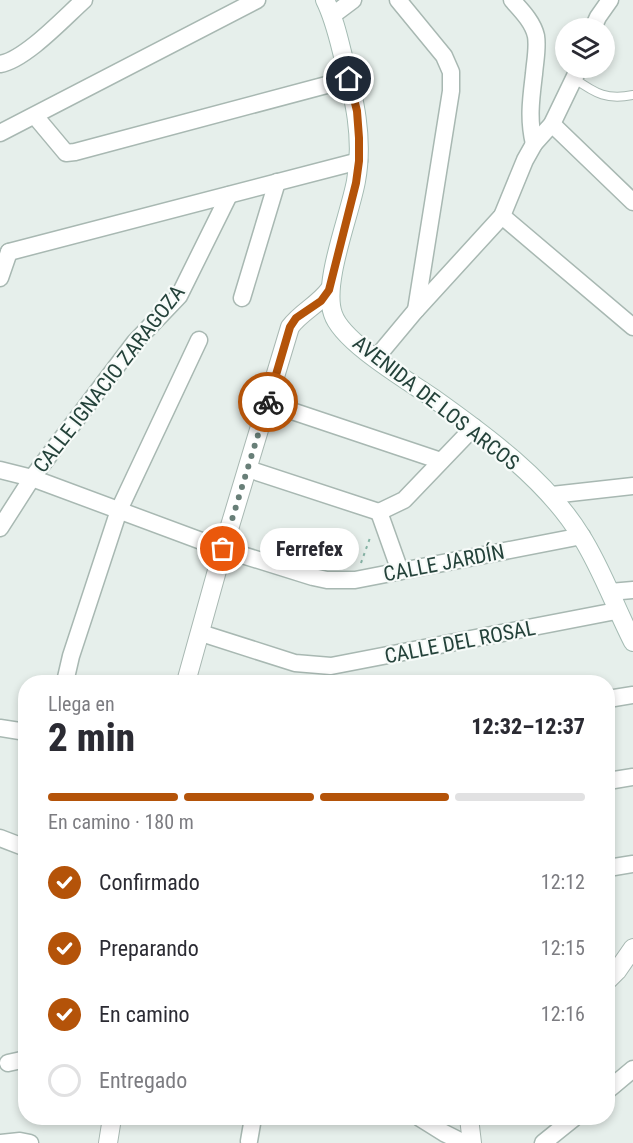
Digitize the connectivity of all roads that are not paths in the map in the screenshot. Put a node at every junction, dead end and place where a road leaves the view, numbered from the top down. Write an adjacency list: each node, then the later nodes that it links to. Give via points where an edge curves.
1 (84, 0): 9 (street, via 21,56)
2 (257, 0): 14 (street)
3 (353, 0): 7 (street)
4 (398, 0): 27 (street, via 444,56 451,72)
5 (512, 0): 17 (street, via 536,34 530,110)
6 (610, 0): 8 (street)
7 (329, 8): 12 (main road, AVENIDA DE LOS ARCOS)
8 (598, 18)
9 (0, 64)
10 (575, 78): 15 (street)
11 (582, 78): 13 (lane, via 596,94 616,98)
12 (349, 79): 14 (street, via 75,152 66,153 59,147); 18 (main road, AVENIDA DE LOS ARCOS, via 357,111)
13 (633, 95)
14 (35, 116): 16 (street)
15 (552, 124): 17 (street); 21 (street)
16 (0, 134)
17 (534, 144): 22 (street)
18 (359, 161): 19 (street); 25 (main road, AVENIDA DE LOS ARCOS)
19 (277, 182): 20 (street); 26 (street)
20 (229, 195): 23 (street); 36 (street, CALLE IGNACIO ZARAGOZA, via 179,296 135,342)
21 (633, 202)
22 (502, 216): 27 (street); 28 (street)
23 (4, 248): 24 (street)
24 (0, 278)
25 (329, 290): 30 (main road, AVENIDA DE LOS ARCOS, via 333,314 342,330); 31 (main road, via 290,327)
26 (242, 298)
27 (416, 310): 30 (street)
28 (633, 327)
29 (200, 340): 39 (street)
30 (376, 358): 32 (main road, AVENIDA DE LOS ARCOS)
31 (268, 403): 33 (street); 34 (main road)
32 (474, 427): 33 (street); 38 (main road, AVENIDA DE LOS ARCOS)
33 (441, 461): 40 (street, via 404,501)
34 (248, 469): 40 (street); 43 (main road)
35 (0, 470): 36 (street, CALLE JARDÍN)
36 (32, 478): 39 (street, CALLE JARDÍN); 41 (street, CALLE IGNACIO ZARAGOZA)
37 (633, 486): 38 (street)
38 (552, 495): 42 (main road, AVENIDA DE LOS ARCOS)
39 (119, 510): 43 (street, CALLE JARDÍN); 50 (street)
40 (379, 512): 44 (street)
41 (0, 528)
42 (582, 536): 44 (street, CALLE JARDÍN); 46 (main road, AVENIDA DE LOS ARCOS)
43 (223, 549): 44 (street, CALLE JARDÍN, via 327,580 355,580); 48 (main road)
44 (400, 571)
45 (633, 590): 46 (street)
46 (610, 592): 47 (main road, AVENIDA DE LOS ARCOS)
47 (616, 611): 48 (street, CALLE DEL ROSAL, via 331,666 295,663); 49 (main road, AVENIDA DE LOS ARCOS)
48 (201, 633): 51 (main road)
49 (633, 642)
50 (67, 675)
51 (188, 675)
52 (633, 695): 53 (street)
53 (615, 698)
54 (0, 728): 55 (street)
55 (18, 731)
56 (633, 777): 57 (street)
57 (615, 780)
58 (0, 838): 59 (street)
59 (18, 845)
60 (633, 864): 61 (street)
61 (615, 867)
62 (633, 948): 63 (main road)
63 (615, 973)
64 (18, 1061): 65 (street)
65 (8, 1063)
66 (633, 1069): 67 (street)
67 (615, 1084)
68 (111, 1125): 77 (main road)
69 (252, 1125): 73 (street)
70 (431, 1125): 74 (street)
71 (470, 1125): 74 (main road)
72 (565, 1125): 78 (street)
73 (249, 1141)
74 (472, 1142)
75 (0, 1143): 76 (street)
76 (30, 1143)
77 (108, 1143)
78 (543, 1143)

